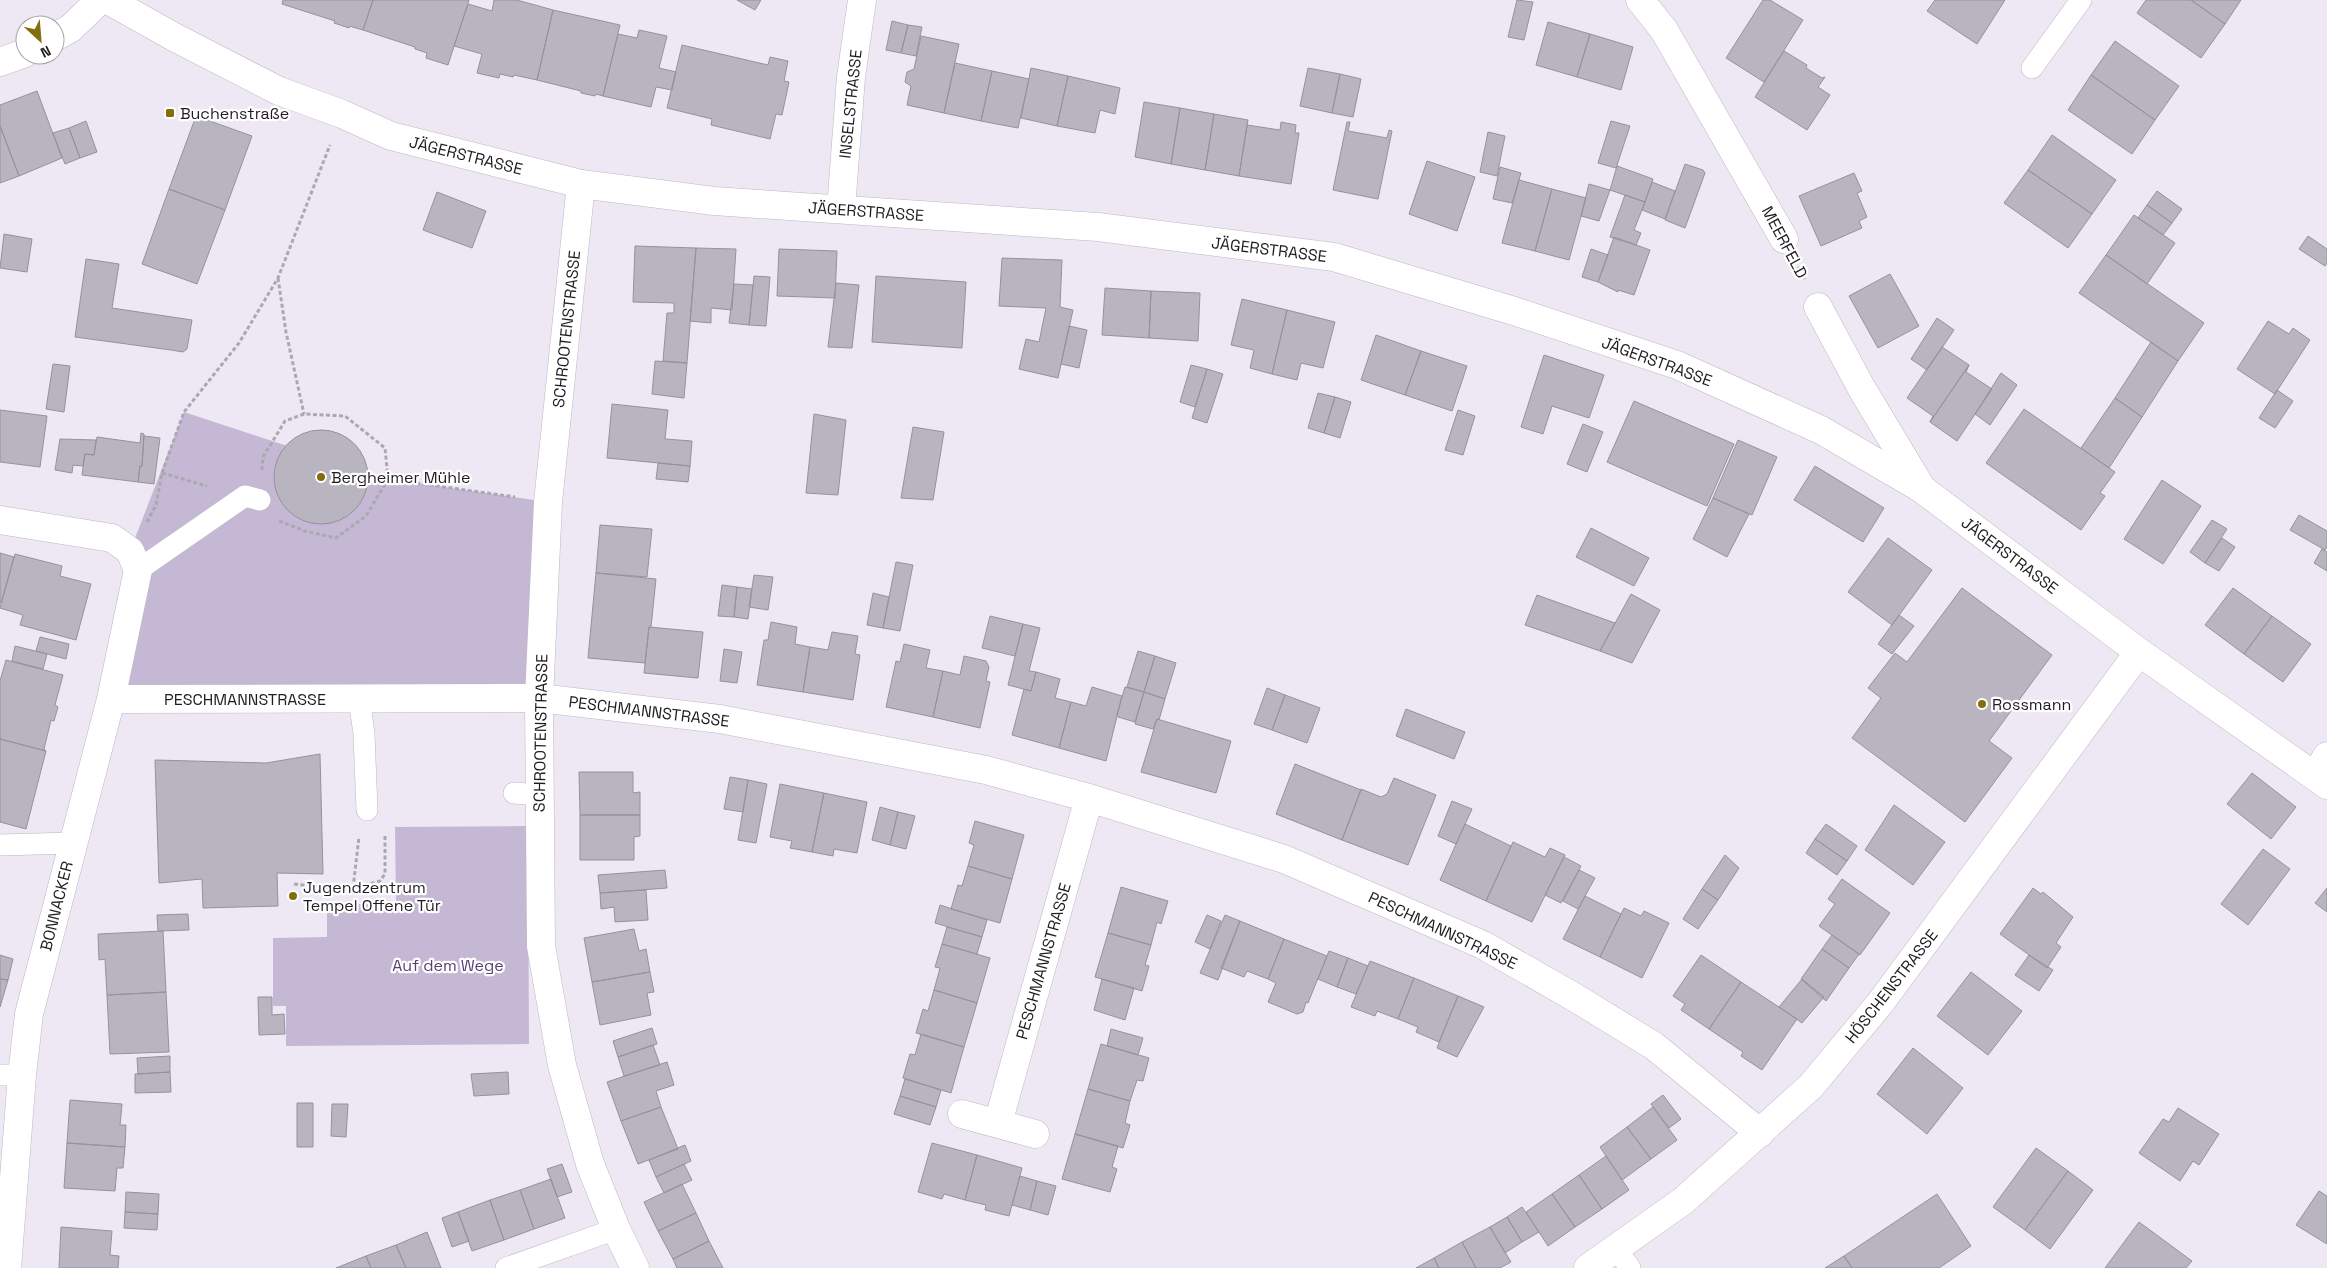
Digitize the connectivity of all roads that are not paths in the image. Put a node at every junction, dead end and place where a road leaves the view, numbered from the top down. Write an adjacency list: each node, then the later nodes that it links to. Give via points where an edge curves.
1 (100, 0): 6 (street)
2 (108, 0): 10 (street, JÄGERSTRASSE, via 280,91 392,136)
3 (862, 0): 11 (street, INSELSTRASSE, via 851,77)
4 (1640, 0): 12 (street, MEERFELD, via 1664,30)
5 (2081, 0): 9 (lane)
6 (65, 32)
7 (15, 57): 8 (street)
8 (0, 62)
9 (2032, 68)
10 (582, 184): 11 (street, JÄGERSTRASSE, via 714,201); 20 (street, SCHROOTENSTRASSE, via 548,502)
11 (841, 208): 14 (street, JÄGERSTRASSE, via 1098,227 1334,257 1514,311 1677,365 1821,430)
12 (1784, 238)
13 (1818, 307): 14 (street)
14 (1922, 489): 18 (street, JÄGERSTRASSE)
15 (252, 498): 17 (lane)
16 (0, 520): 17 (street, via 112,538)
17 (134, 560): 21 (street, BONNACKER)
18 (2139, 652): 22 (street, JÄGERSTRASSE); 30 (street, HÖSCHENSTRASSE, via 1881,1002 1811,1086)
19 (359, 698): 20 (street, PESCHMANNSTRASSE); 21 (street, PESCHMANNSTRASSE); 24 (lane)
20 (539, 698): 23 (street, PESCHMANNSTRASSE, via 720,719 986,770); 32 (street, SCHROOTENSTRASSE, via 526,794 541,946 562,1065 590,1164)
21 (111, 699): 25 (street, BONNACKER)
22 (2323, 772)
23 (1089, 798): 29 (street, PESCHMANNSTRASSE); 30 (street, PESCHMANNSTRASSE, via 1284,859 1482,945 1654,1046)
24 (367, 810)
25 (73, 843): 26 (lane); 27 (street, BONNACKER)
26 (0, 845)
27 (11, 1075): 34 (street, BONNACKER)
28 (962, 1114): 29 (street)
29 (998, 1124): 31 (street)
30 (1760, 1133): 33 (street, HÖSCHENSTRASSE)
31 (1035, 1134)
32 (616, 1229): 35 (lane); 36 (street, SCHROOTENSTRASSE)
33 (1623, 1258): 37 (street, HÖSCHENSTRASSE)
34 (6, 1268)
35 (506, 1268)
36 (635, 1268)
37 (1588, 1268)

